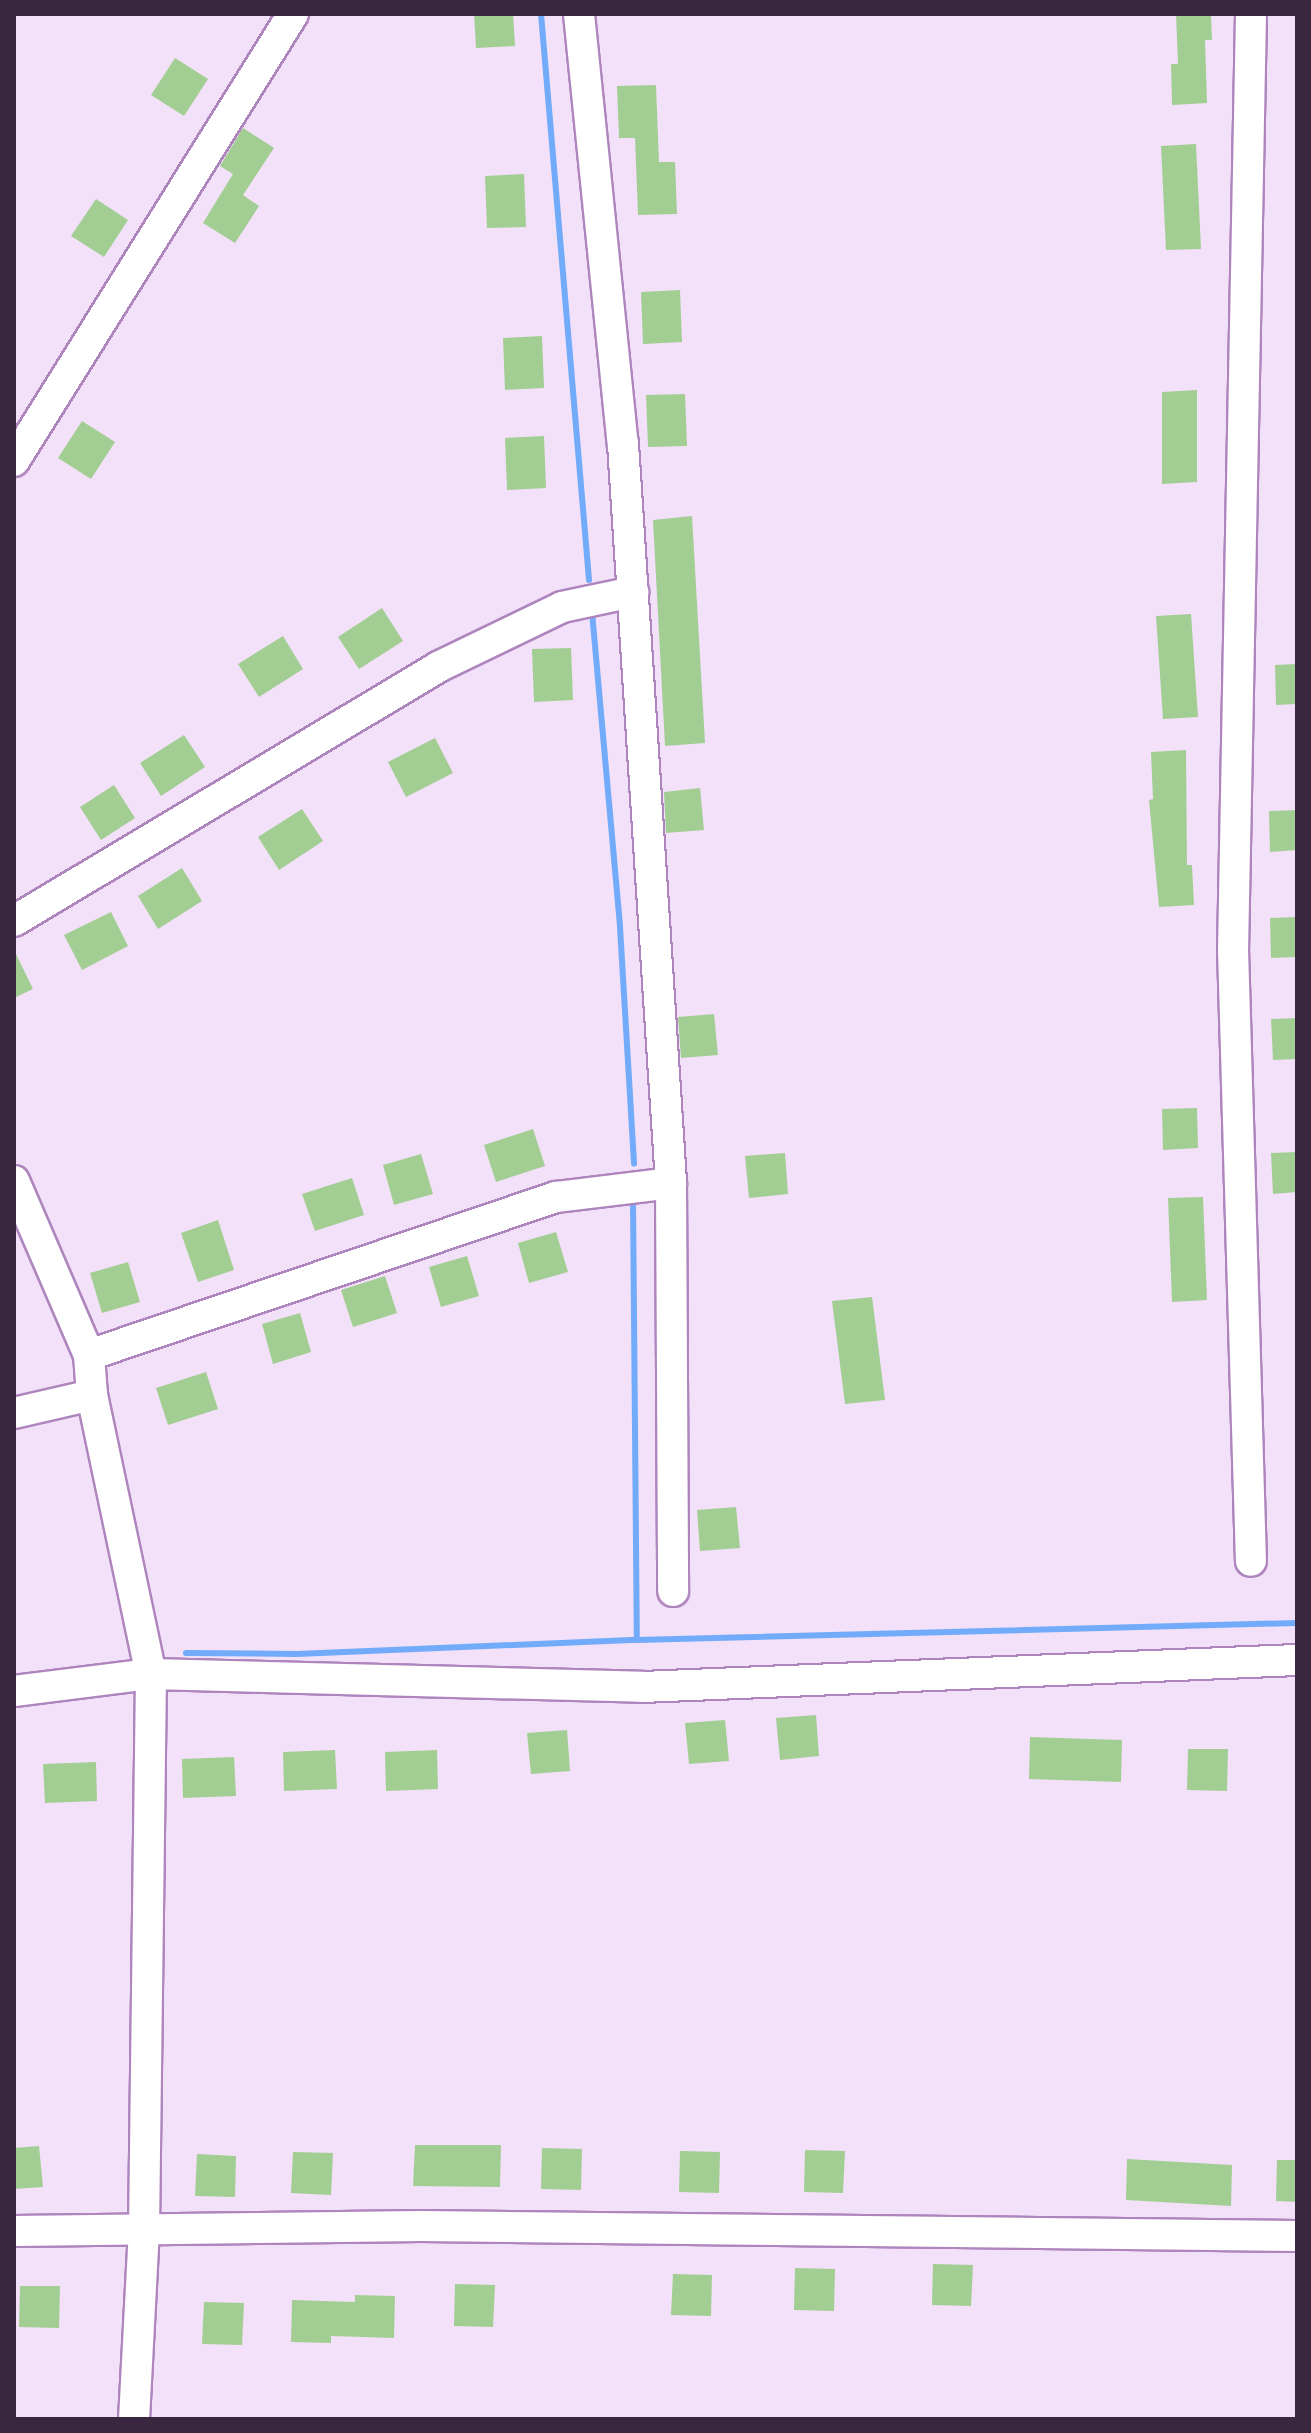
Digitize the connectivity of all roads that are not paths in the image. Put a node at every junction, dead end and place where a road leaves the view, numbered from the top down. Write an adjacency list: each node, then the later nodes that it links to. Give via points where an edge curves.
1 (293, 14): 4 (street)
2 (579, 14): 5 (street)
3 (1251, 14): 12 (street, via 1233,949)
4 (14, 461)
5 (633, 592): 6 (street, via 562,607 438,667); 8 (street)
6 (14, 921)
7 (14, 1181): 9 (street)
8 (671, 1183): 9 (street, via 556,1197); 13 (street)
9 (89, 1355): 10 (street)
10 (92, 1395): 11 (street); 15 (street)
11 (14, 1413)
12 (1251, 1561)
13 (673, 1591)
14 (1297, 1660): 15 (street, via 642,1687)
15 (151, 1674): 16 (street); 17 (street)
16 (14, 1691)
17 (144, 2229): 18 (street); 19 (street, via 421,2226); 20 (street)
18 (14, 2231)
19 (1297, 2236)
20 (134, 2419)

